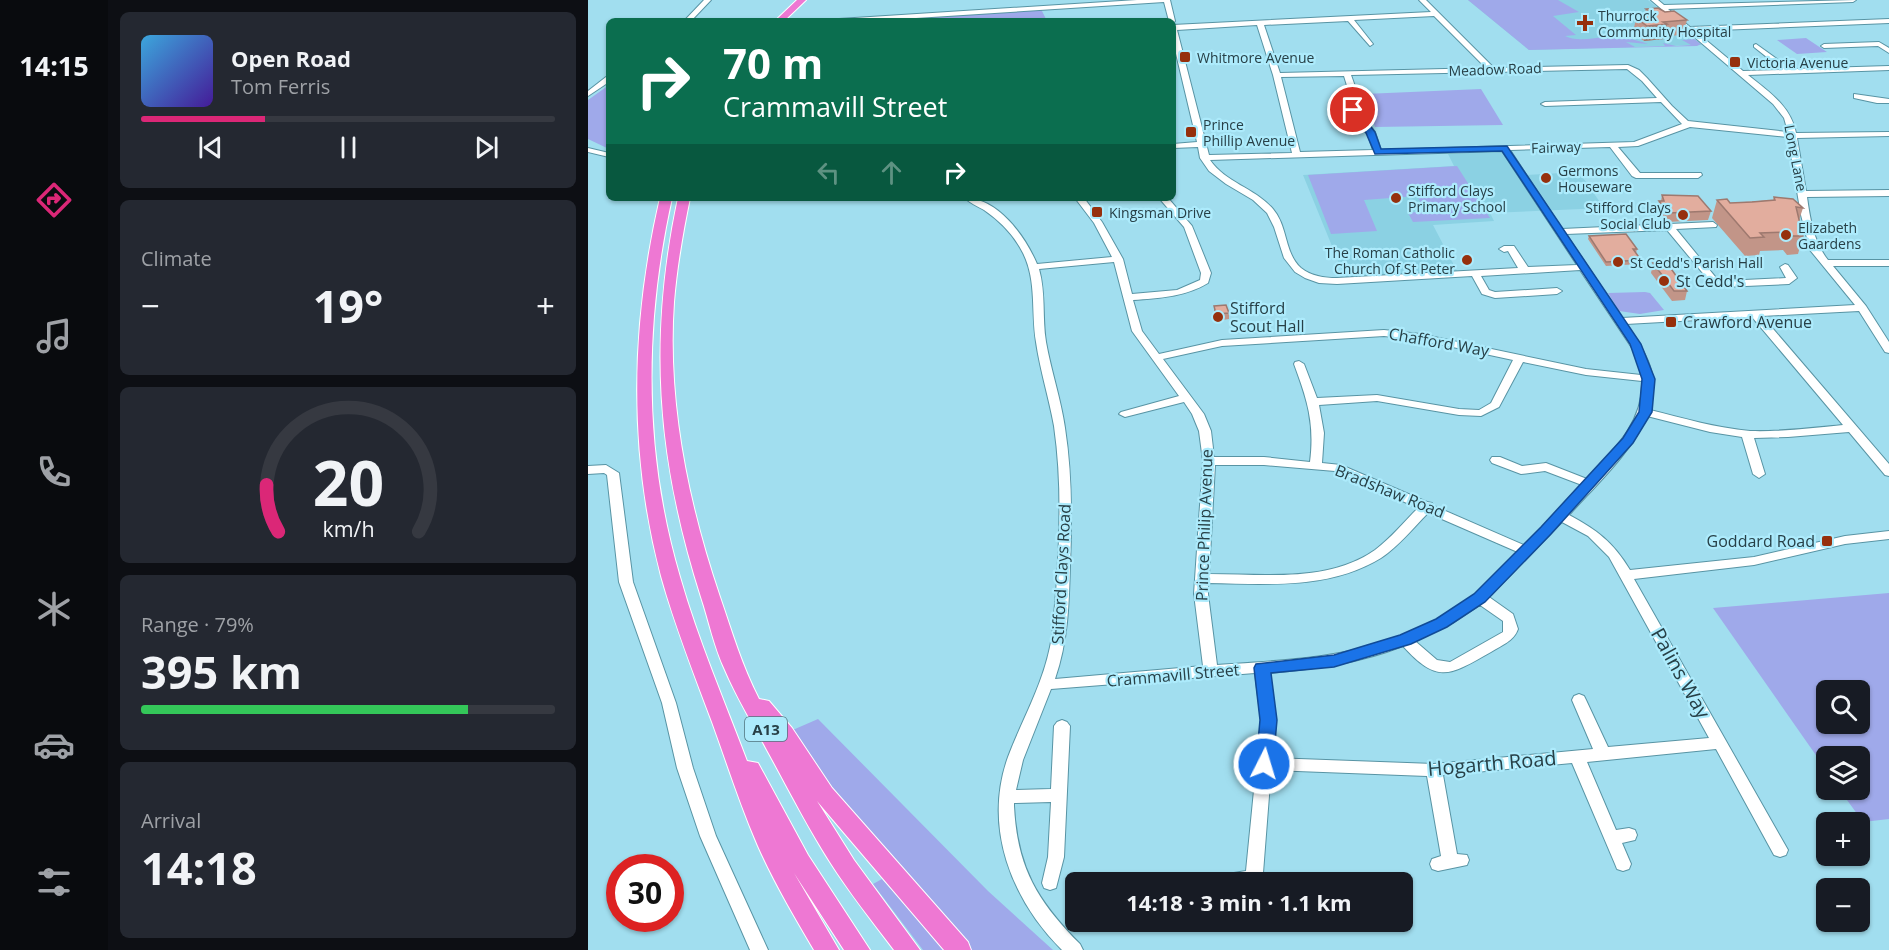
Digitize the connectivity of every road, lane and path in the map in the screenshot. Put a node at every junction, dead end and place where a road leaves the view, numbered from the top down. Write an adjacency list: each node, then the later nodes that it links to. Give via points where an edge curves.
1 (708, 0): 9 (street)
2 (802, 0): 10 (highway)
3 (1166, 0): 11 (street); 12 (street)
4 (1422, 0): 8 (street)
5 (1654, 0): 7 (street, Long Lane)
6 (1853, 0): 7 (street)
7 (1662, 7): 17 (street, Long Lane)
8 (1434, 14): 13 (street); 24 (street)
9 (690, 18)
10 (782, 18)
11 (886, 18)
12 (1171, 18)
13 (1350, 19): 15 (street); 19 (street)
14 (1889, 21): 17 (street)
15 (1260, 24): 16 (street); 28 (street)
16 (1176, 27)
17 (1688, 29): 27 (street, Long Lane)
18 (1176, 40): 38 (street)
19 (1370, 44)
20 (1756, 46): 25 (street)
21 (1824, 46): 22 (street, via 1879,44)
22 (1889, 51)
23 (1889, 68): 25 (street)
24 (1491, 69): 26 (street, Meadow Road); 32 (street, Meadow Road, via 1628,67)
25 (1789, 71): 27 (street)
26 (1347, 73): 28 (street, Meadow Road); 43 (street, via 1353,110 1371,132)
27 (1743, 73): 37 (street, Long Lane, via 1780,106 1791,125)
28 (1277, 75): 45 (street)
29 (606, 81): 30 (street)
30 (588, 94)
31 (1857, 96): 33 (street)
32 (1664, 100): 34 (street); 35 (street, Meadow Road)
33 (1889, 100)
34 (1545, 104)
35 (1689, 125): 37 (street, Fairway); 39 (street, Fairway, via 1635,144)
36 (1889, 134): 37 (street, Fairway)
37 (1791, 135): 49 (street, Long Lane)
38 (1201, 144): 40 (street); 46 (street)
39 (1612, 144): 41 (street, Fairway); 47 (street, via 1639,176)
40 (1176, 146)
41 (1504, 148): 43 (street, Fairway); 57 (street, Crammavill Street)
42 (588, 150): 44 (street)
43 (1378, 152): 45 (street, Fairway)
44 (606, 154)
45 (1297, 155): 46 (street, Fairway)
46 (1204, 158): 66 (street, via 1269,210 1293,265 1307,275 1342,281)
47 (1698, 175)
48 (1889, 193): 49 (street)
49 (1802, 194): 60 (street, Long Lane, via 1812,244)
50 (665, 201): 100 (highway, A13, via 645,321 646,432 653,496 669,572)
51 (683, 201): 101 (highway, A13, via 671,268 667,324 672,428 686,518)
52 (974, 201): 62 (street, Stifford Clays Road, via 999,216 1020,240)
53 (1081, 201): 59 (street, Prince Philip Avenue)
54 (1166, 201): 68 (street, via 1188,226 1206,273 1204,281 1183,291)
55 (1713, 225): 56 (street)
56 (1669, 227): 57 (street); 64 (street, via 1714,281 1789,281 1792,278)
57 (1560, 232): 63 (street, Crammavill Street)
58 (1504, 249): 65 (street, via 1511,248)
59 (1118, 259): 62 (street); 68 (street, Prince Philip Avenue)
60 (1824, 263): 61 (street); 69 (street, Long Lane)
61 (1889, 263)
62 (1034, 267): 102 (street, Stifford Clays Road, via 1045,363 1061,438 1064,486 1060,633)
63 (1584, 267): 65 (street); 71 (street, Crammavill Street)
64 (1785, 267)
65 (1526, 271): 66 (street)
66 (1475, 274): 67 (street, via 1485,292 1495,295)
67 (1557, 291)
68 (1127, 297): 74 (street, Prince Philip Avenue, via 1137,331)
69 (1863, 308): 70 (street); 72 (street, Long Lane)
70 (1754, 313): 71 (street); 81 (street)
71 (1619, 321): 76 (street, Crammavill Street, via 1641,354)
72 (1889, 350)
73 (1520, 357): 74 (street, Chafford Way, via 1384,333 1222,344); 76 (street, Chafford Way, via 1586,372); 78 (street, via 1495,405 1481,413 1377,398)
74 (1156, 358): 77 (street, Prince Philip Avenue)
75 (1299, 364): 78 (street)
76 (1649, 379): 79 (street, Crammavill Street)
77 (1186, 398): 80 (street); 84 (street, Prince Philip Avenue, via 1206,431)
78 (1313, 402): 85 (street, via 1320,437)
79 (1645, 412): 82 (street); 89 (street, Crammavill Street, via 1628,440)
80 (1125, 414)
81 (1851, 428): 82 (street); 87 (street)
82 (1747, 434): 88 (street)
83 (1496, 460): 89 (street, via 1521,470 1546,467)
84 (1209, 461): 85 (street, Bradshaw Road); 95 (street, Prince Philip Avenue)
85 (1316, 464): 90 (street, Bradshaw Road, via 1358,475)
86 (588, 470): 117 (street, via 606,469 613,473 626,582 669,703 708,836)
87 (1889, 472)
88 (1759, 474)
89 (1589, 484): 91 (street, Crammavill Street)
90 (1428, 506): 93 (street, Bradshaw Road); 95 (street, via 1381,552 1341,572 1303,578)
91 (1560, 516): 93 (street, Crammavill Street); 94 (street, Palins Way, via 1605,543)
92 (1889, 535): 94 (street, via 1845,540 1754,561)
93 (1527, 551): 96 (street, Crammavill Street)
94 (1626, 574): 105 (street, Palins Way)
95 (1201, 578): 99 (street, Prince Philip Avenue)
96 (1480, 598): 97 (street, Crammavill Street); 97 (street, via 1512,623 1509,635 1445,668 1427,663)
97 (1406, 640): 98 (street, Crammavill Street, via 1334,661)
98 (1262, 668): 99 (street, Crammavill Street); 108 (street, via 1268,720)
99 (1211, 671): 102 (street, Crammavill Street)
100 (704, 676): 118 (highway, A13, via 787,882); 119 (highway, A13, via 779,828)
101 (737, 676): 120 (highway, A13, via 837,855); 121 (highway, A13, via 785,734 824,794)
102 (1046, 684): 111 (street, Stifford Clays Road, via 1021,743)
103 (1579, 700): 106 (street)
104 (1062, 726): 110 (street)
105 (1719, 742): 106 (street, Hogarth Road); 112 (street, Palins Way)
106 (1603, 754): 107 (street, Hogarth Road)
107 (1577, 756): 109 (street, Hogarth Road); 114 (street, via 1620,836)
108 (1264, 764): 109 (street, Hogarth Road); 115 (street)
109 (1434, 770): 113 (street)
110 (1058, 795): 111 (street); 116 (street, via 1056,857)
111 (1006, 797): 122 (street, Stifford Clays Road, via 1006,829 1024,886 1046,921)
112 (1780, 850)
113 (1450, 861)
114 (1623, 864)
115 (1255, 872)
116 (1050, 884)
117 (759, 950)
118 (827, 950)
119 (858, 950)
120 (908, 950)
121 (960, 950)
122 (1074, 950)

